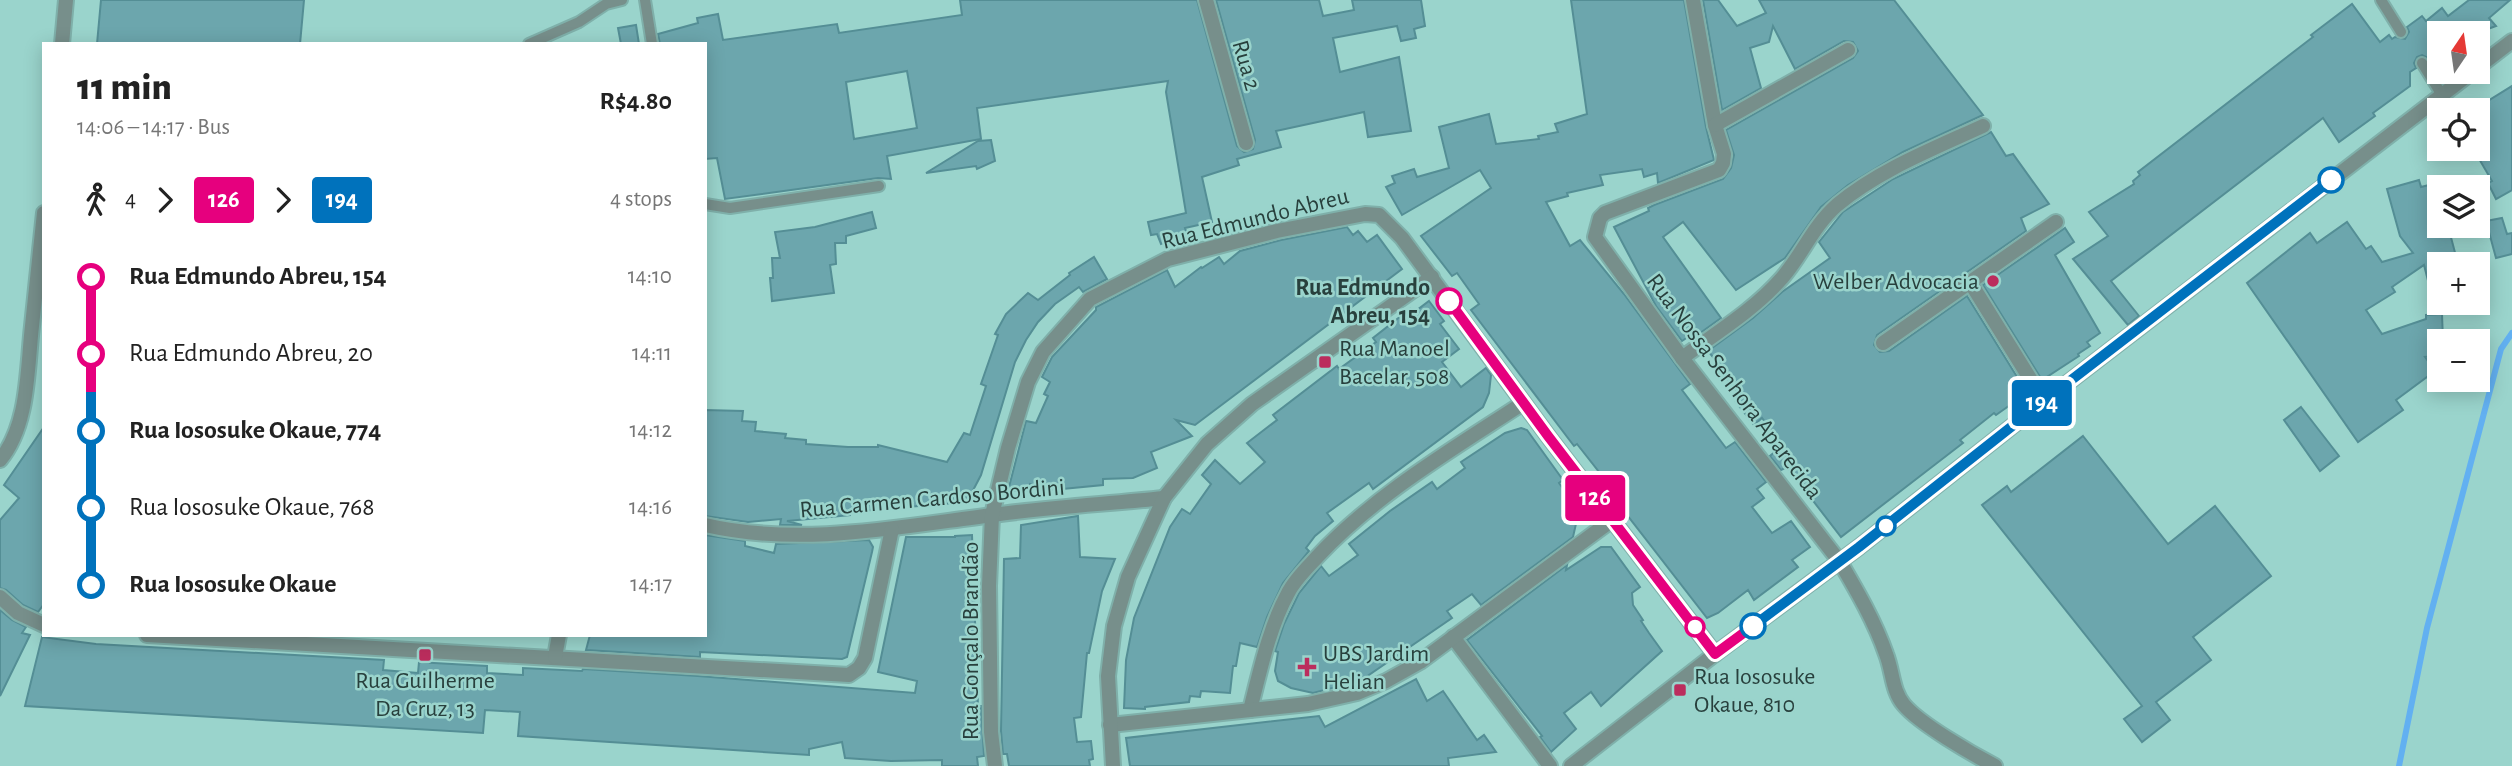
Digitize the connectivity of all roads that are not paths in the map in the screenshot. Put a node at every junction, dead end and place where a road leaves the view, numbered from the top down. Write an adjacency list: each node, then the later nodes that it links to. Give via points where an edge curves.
1 (66, 0): 9 (street)
2 (622, 0): 10 (lane)
3 (645, 0): 11 (lane)
4 (1206, 0): 19 (street, Rua 2)
5 (1693, 0): 17 (street)
6 (2381, 0): 7 (lane)
7 (2401, 32)
8 (2512, 41): 13 (street)
9 (62, 42)
10 (534, 42)
11 (652, 42)
12 (1848, 50): 17 (street)
13 (2490, 58)
14 (2421, 63): 16 (lane)
15 (2456, 84): 16 (street)
16 (2442, 95): 28 (street)
17 (1715, 125): 27 (street, Rua Nossa Senhora Aparecida, via 1724,154 1718,170 1605,213 1595,237)
18 (1983, 126): 27 (street, via 1923,153 1837,206 1814,229 1771,289)
19 (1247, 143)
20 (878, 186): 21 (lane, via 730,208)
21 (707, 204)
22 (2056, 222): 25 (street)
23 (42, 232): 30 (street, via 26,386 18,424)
24 (1432, 277): 29 (street, Rua Edmundo Abreu); 31 (street, via 1252,404 1208,444); 32 (street, Rua Edmundo Abreu, via 1390,224 1379,215 1365,214 1168,259 1132,276 1090,299 1043,352 1028,382)
25 (1970, 282): 26 (street); 28 (street)
26 (1883, 343)
27 (1682, 358): 36 (street, Rua Nossa Senhora Aparecida)
28 (2044, 401): 36 (street)
29 (1524, 402): 33 (street, Rua Edmundo Abreu); 44 (street, via 1366,513 1302,573 1279,611)
30 (0, 460)
31 (1164, 498): 32 (street, Rua Carmen Cardoso Bordini); 45 (street, via 1128,578 1114,626 1108,676)
32 (992, 515): 35 (street, Rua Carmen Cardoso Bordini); 46 (street, Rua Gonçalo Brandão, via 989,586)
33 (1612, 520): 41 (street); 42 (street, Rua Edmundo Abreu)
34 (707, 526): 35 (street, Rua Carmen Cardoso Bordini, via 779,534)
35 (892, 529): 43 (street, via 866,658 849,675)
36 (1840, 562): 42 (street); 50 (street, Rua Nossa Senhora Aparecida, via 1887,655 1895,691 1904,705)
37 (0, 597): 38 (street)
38 (42, 624)
39 (184, 637): 43 (street)
40 (559, 637): 43 (street)
41 (1453, 637): 44 (street, via 1420,662 1357,693); 48 (street)
42 (1715, 654): 49 (street)
43 (555, 657)
44 (1250, 710): 45 (street)
45 (1110, 725): 47 (street)
46 (995, 766)
47 (1113, 766)
48 (1549, 766)
49 (1571, 766)
50 (1995, 766)

